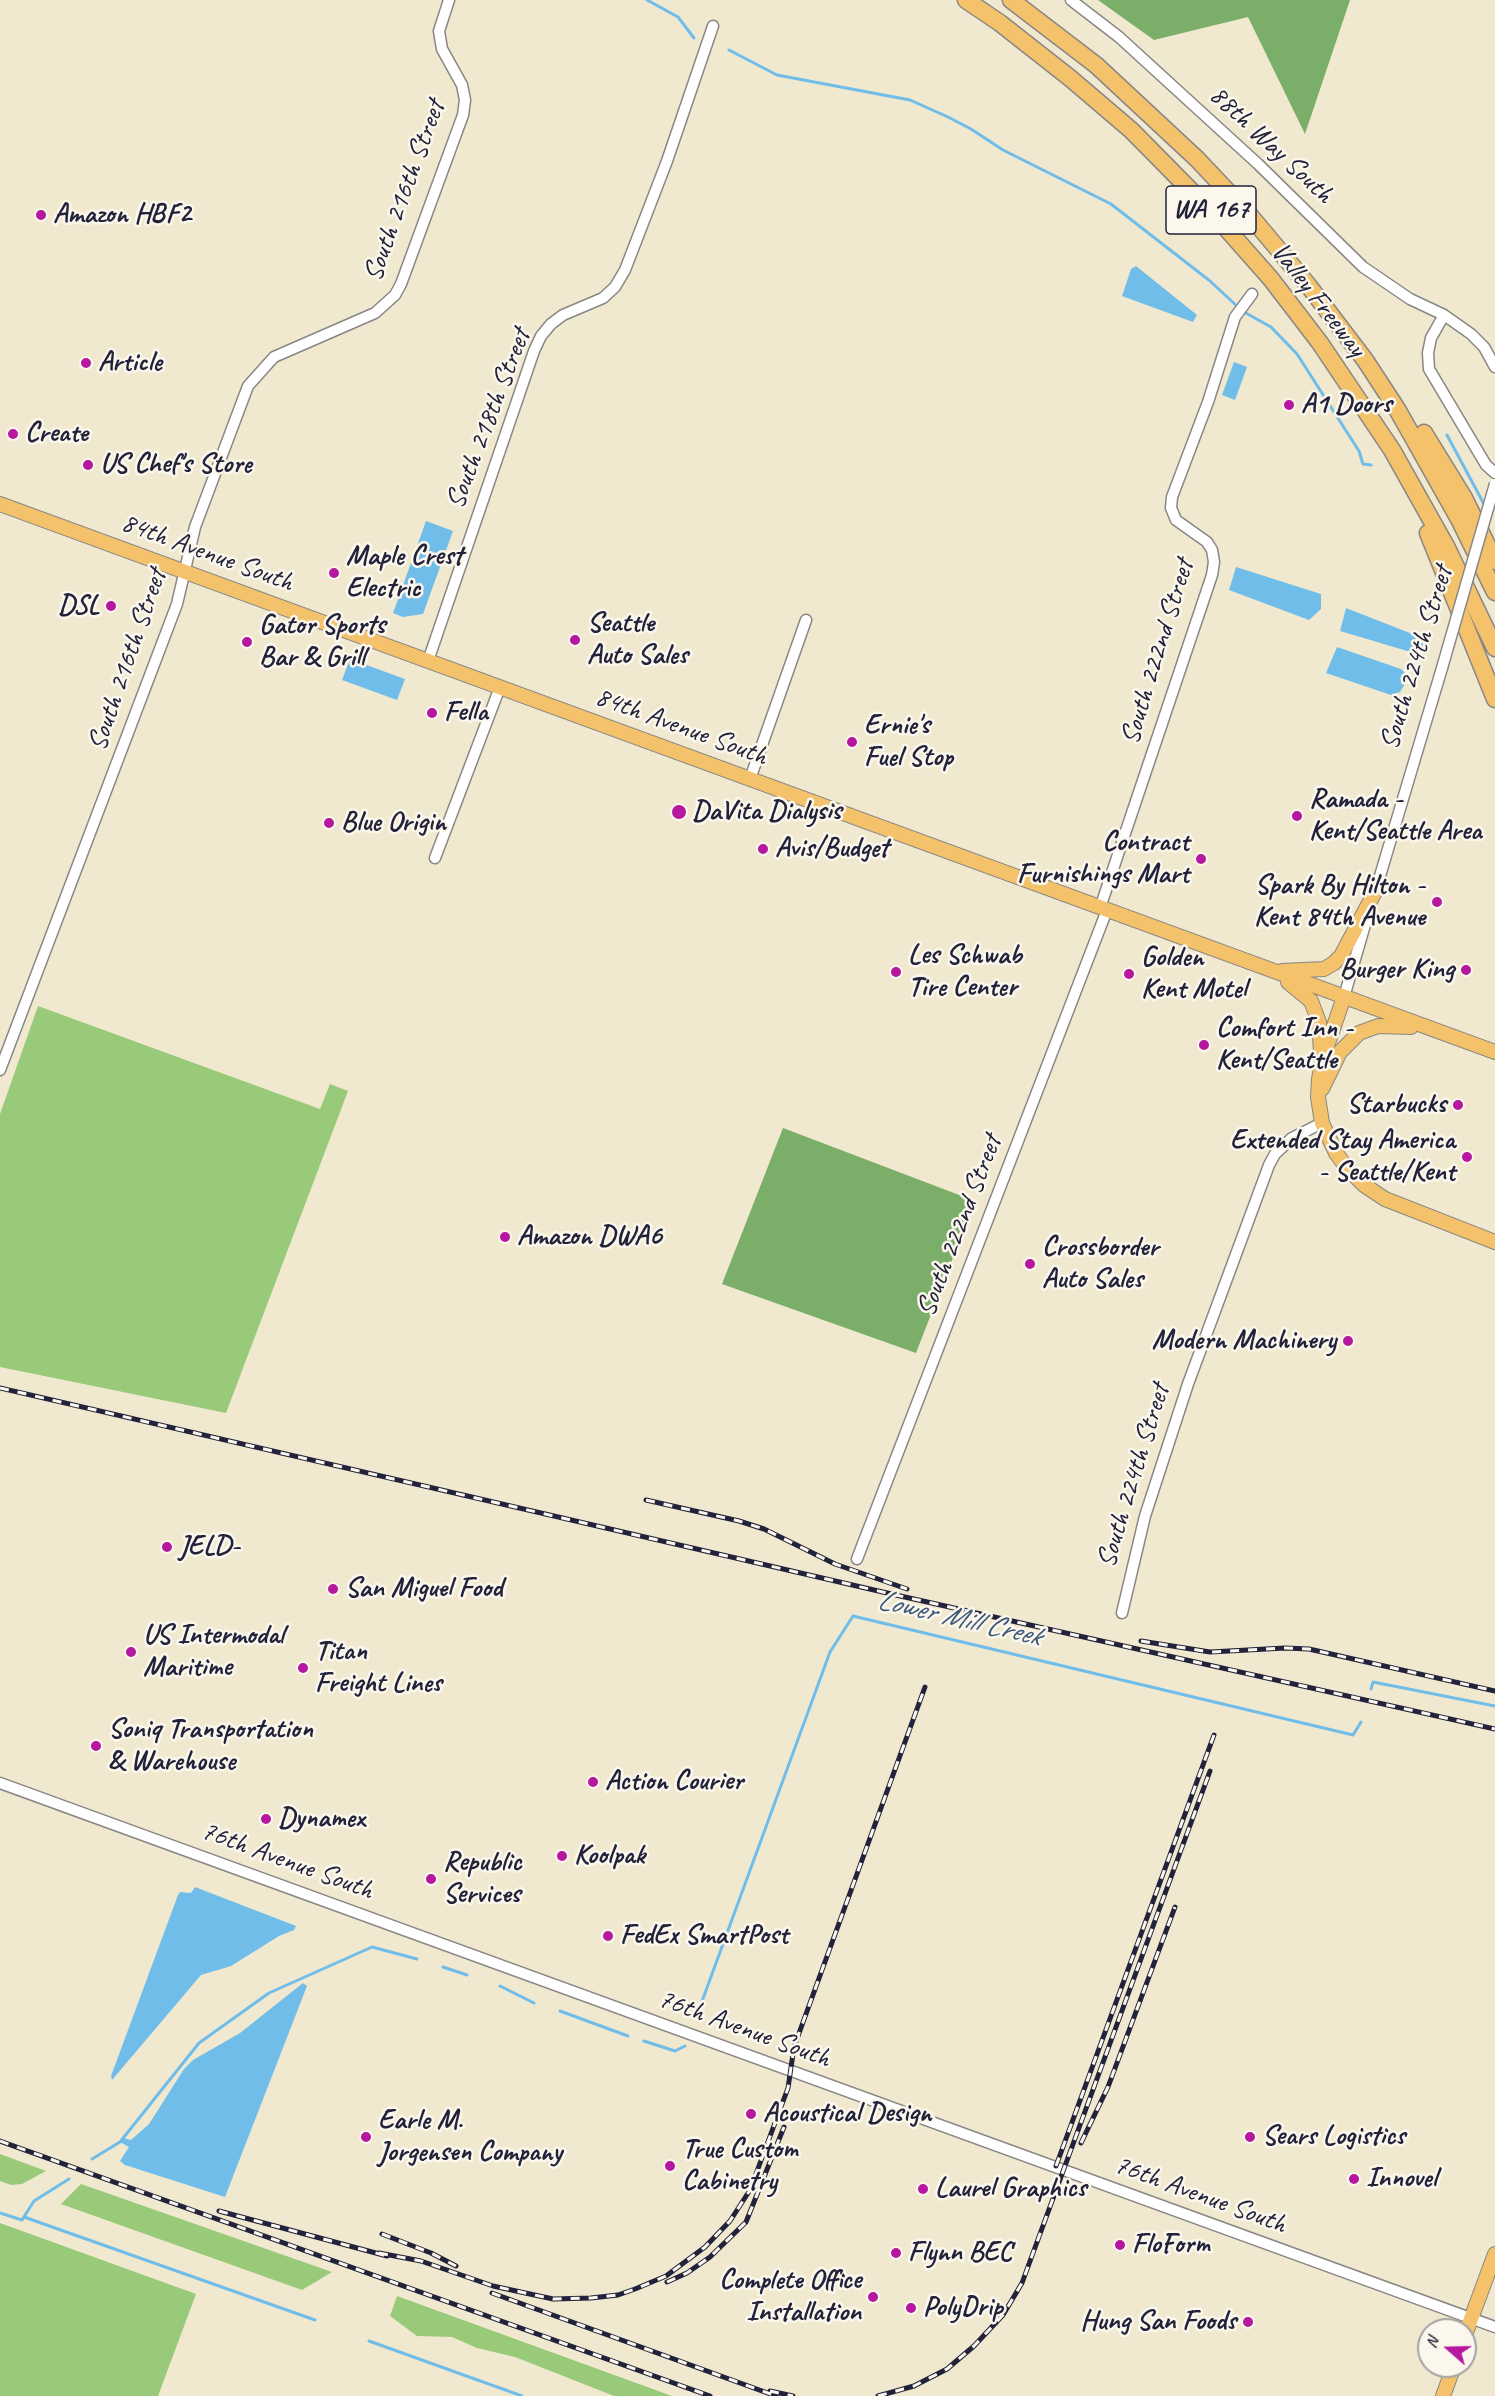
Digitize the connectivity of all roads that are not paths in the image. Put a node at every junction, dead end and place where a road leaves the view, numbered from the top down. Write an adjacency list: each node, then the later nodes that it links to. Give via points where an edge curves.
1 (449, 0): 15 (street, South 216th Street, via 439,31 442,49 462,85 463,115 401,284 375,313 274,357 248,386 195,527)
2 (966, 0): 10 (highway, Valley Freeway / WA 167, via 1071,78 1131,130 1211,210 1320,343)
3 (1011, 0): 8 (highway, Valley Freeway / WA 167, via 1096,66 1197,159 1247,212)
4 (1071, 0): 7 (street, 88th Way South, via 1119,37 1250,156 1363,267 1410,299)
5 (713, 26): 19 (street, South 218th Street, via 625,270 603,298 551,324 534,351)
6 (1252, 294): 25 (street, South 222nd Street, via 1235,316 1172,497 1176,520 1207,542 1215,561)
7 (1444, 315): 9 (street, via 1471,333); 11 (street, via 1431,338 1429,369 1486,465)
8 (1365, 360): 14 (highway, via 1407,405 1464,498); 16 (highway, Valley Freeway / WA 167, via 1424,454)
9 (1495, 367)
10 (1403, 470): 18 (highway, Valley Freeway / WA 167); 21 (highway)
11 (1495, 472)
12 (1495, 484): 24 (street, South 224th Street, bridge)
13 (0, 504): 15 (main road, 84th Avenue South)
14 (1495, 561)
15 (185, 572): 19 (main road, 84th Avenue South); 30 (street, South 216th Street, via 177,604)
16 (1495, 592)
17 (806, 620): 22 (street)
18 (1495, 648)
19 (428, 661): 20 (main road, 84th Avenue South)
20 (500, 687): 22 (main road, 84th Avenue South); 23 (street)
21 (1495, 699)
22 (750, 779): 25 (main road, 84th Avenue South)
23 (435, 858)
24 (1376, 890): 26 (main road, via 1334,963 1324,969); 27 (street, South 224th Street)
25 (1103, 909): 26 (main road, 84th Avenue South); 35 (street, South 222nd Street)
26 (1274, 972): 27 (main road, 84th Avenue South); 31 (main road, via 1311,1001 1319,1022)
27 (1344, 997): 28 (main road, 84th Avenue South); 31 (main road, South 224th Street)
28 (1431, 1028): 29 (main road); 32 (main road, via 1394,1025 1362,1031 1340,1053)
29 (1495, 1052)
30 (0, 1070)
31 (1320, 1071): 32 (main road, South 224th Street)
32 (1318, 1097): 33 (main road, South 224th Street)
33 (1322, 1123): 34 (main road, via 1344,1165 1374,1192 1396,1205); 36 (street, South 224th Street, via 1292,1138 1269,1165 1184,1396 1145,1516)
34 (1495, 1242)
35 (857, 1559)
36 (1122, 1613)
37 (0, 1783): 39 (street, 76th Avenue South)
38 (1495, 2254): 40 (main road)
39 (1468, 2318)
40 (1471, 2318)
41 (1477, 2321): 42 (street, 76th Avenue South)
42 (1495, 2327)
43 (1450, 2378): 44 (main road)
44 (1443, 2396)

